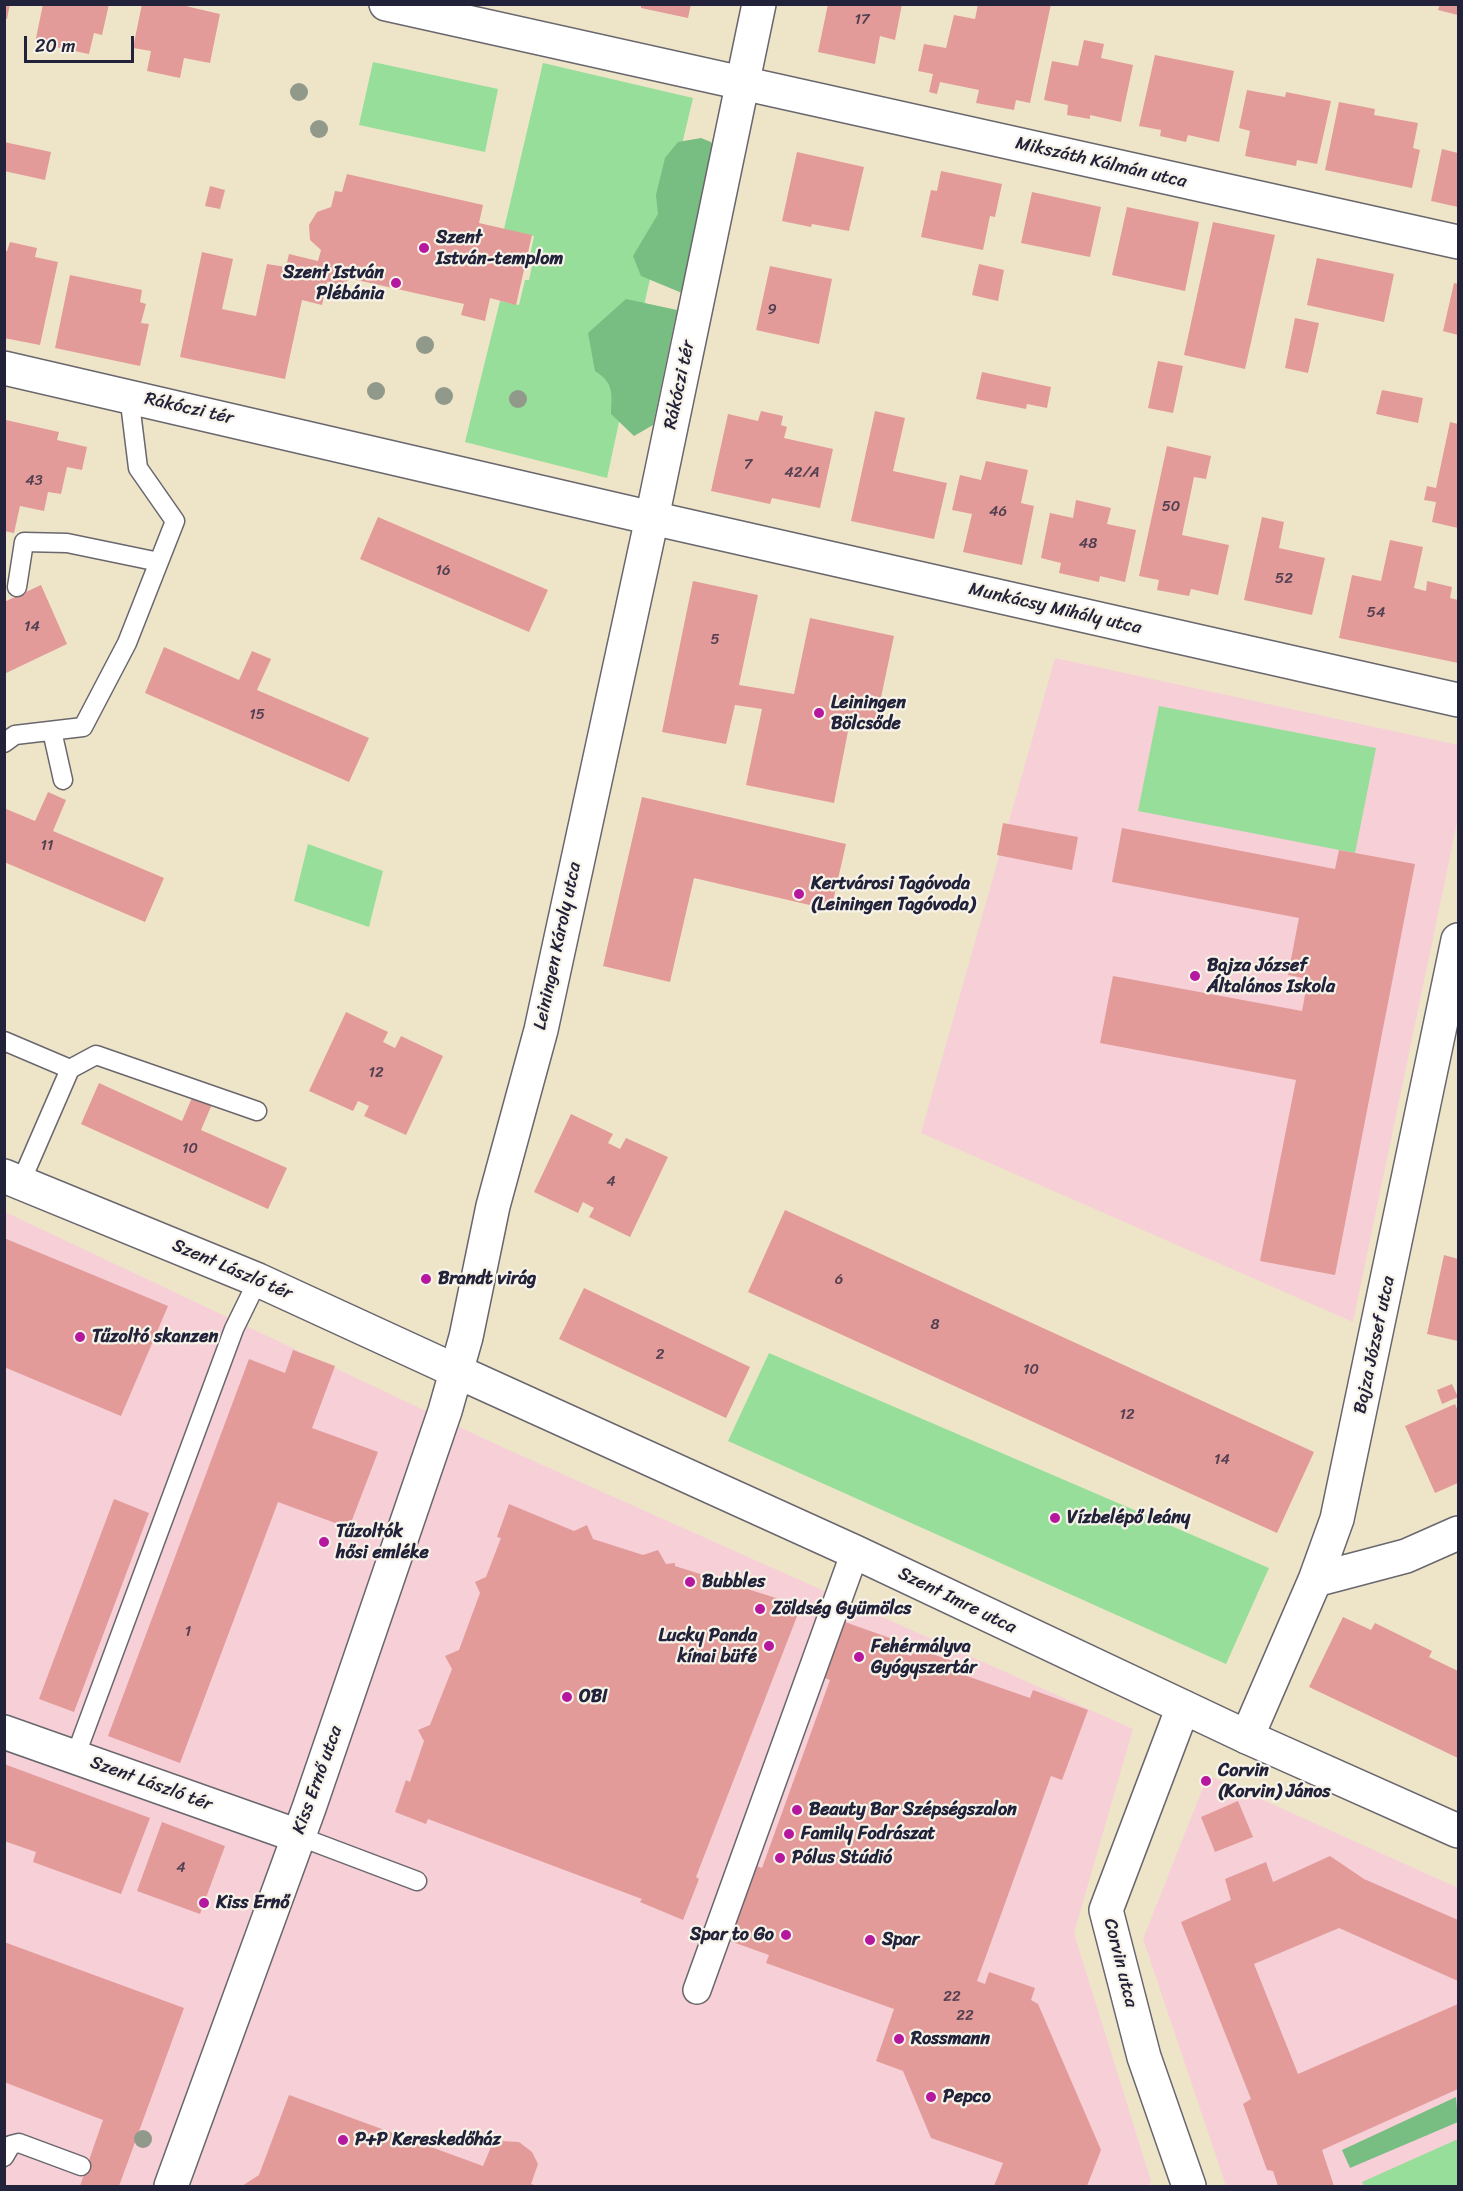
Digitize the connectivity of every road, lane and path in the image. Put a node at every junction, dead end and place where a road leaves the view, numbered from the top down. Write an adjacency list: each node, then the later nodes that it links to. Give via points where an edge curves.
1 (386, 4): 3 (street)
2 (759, 4): 3 (street)
3 (743, 83): 4 (street, Mikszáth Kálmán utca); 7 (street, Rákóczi tér)
4 (1458, 242)
5 (4, 368): 6 (street)
6 (129, 395): 7 (street, Rákóczi tér); 8 (lane, via 138,468 175,521)
7 (652, 518): 10 (street, Munkácsy Mihály utca); 20 (street, Leiningen Károly utca, via 540,1030 493,1206)
8 (159, 562): 9 (lane, via 67,543 24,542); 11 (lane, via 127,643 83,727)
9 (17, 587)
10 (1458, 700)
11 (52, 731): 12 (lane, via 15,735); 13 (lane)
12 (4, 743)
13 (63, 780)
14 (1458, 940): 23 (street, Bajza József utca, via 1347,1479)
15 (4, 1041): 16 (lane)
16 (70, 1069): 17 (lane, via 96,1055); 18 (lane)
17 (257, 1111)
18 (12, 1180): 19 (street, Szent László tér)
19 (258, 1280): 20 (street, Szent László tér); 27 (lane, via 234,1329)
20 (456, 1371): 22 (street, Szent Imre utca); 29 (street, Kiss Ernő utca)
21 (1458, 1533): 23 (street, via 1406,1556)
22 (855, 1552): 24 (street, Szent Imre utca); 31 (street)
23 (1315, 1580): 26 (street, Bajza József utca)
24 (1183, 1707): 26 (street, Szent Imre utca); 35 (street, Corvin utca, via 1106,1910 1144,2057)
25 (4, 1732): 27 (street, Szent László tér)
26 (1247, 1737): 28 (street, Szent Imre utca)
27 (75, 1757): 29 (street, Szent László tér)
28 (1458, 1831)
29 (298, 1836): 30 (lane); 34 (street, Kiss Ernő utca)
30 (417, 1881)
31 (697, 1990)
32 (4, 2157): 33 (lane, via 11,2145 19,2143)
33 (81, 2166)
34 (171, 2187)
35 (1189, 2187)

